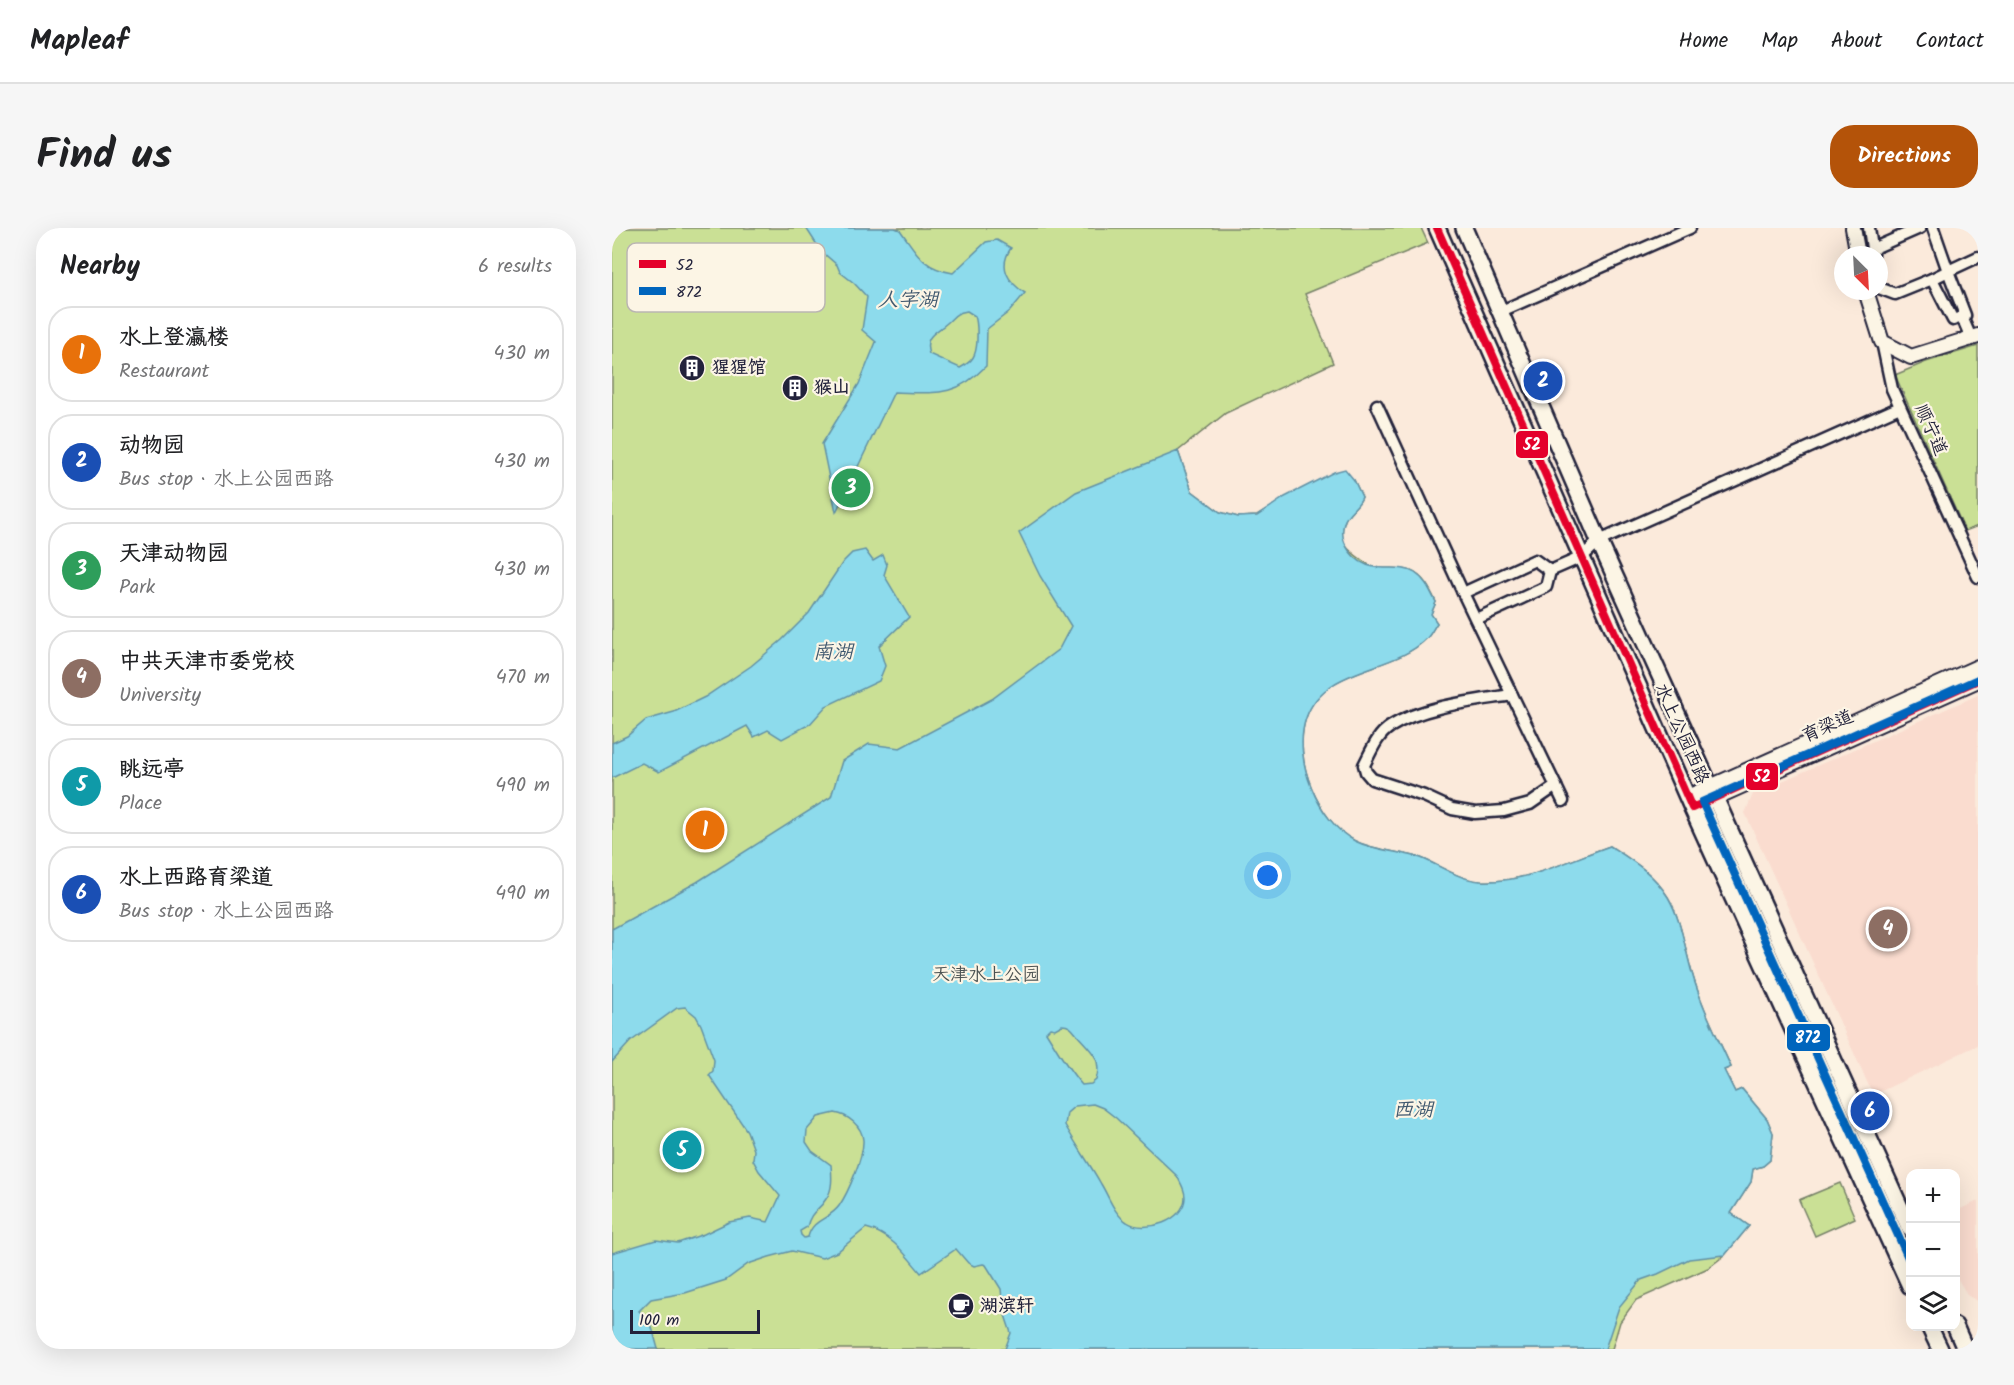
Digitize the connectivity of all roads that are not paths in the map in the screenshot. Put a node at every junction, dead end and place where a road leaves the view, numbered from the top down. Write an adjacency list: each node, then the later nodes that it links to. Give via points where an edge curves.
1 (1437, 228): 23 (main road, 水上公园西路)
2 (1464, 228): 16 (main road, 水上公园西路)
3 (1690, 228): 16 (street)
4 (1853, 228): 8 (street)
5 (1869, 228): 9 (street)
6 (1920, 228): 10 (street)
7 (1933, 228): 12 (street)
8 (1856, 246)
9 (1872, 246)
10 (1885, 246)
11 (1978, 257): 12 (street)
12 (1948, 271): 13 (street); 17 (street, via 1965,315)
13 (1932, 279): 14 (street, via 1895,294); 17 (street, via 1953,320)
14 (1888, 291)
15 (1869, 300): 19 (street, 顺宁道)
16 (1499, 312): 22 (main road, 水上公园西路)
17 (1962, 317): 18 (street)
18 (1975, 337): 19 (street, via 1911,357)
19 (1882, 342): 21 (street, 顺宁道)
20 (1377, 405): 26 (street)
21 (1900, 407): 22 (street); 25 (street, 顺宁道)
22 (1599, 541): 23 (street); 32 (main road, 水上公园西路)
23 (1582, 557): 24 (street); 34 (main road, 水上公园西路)
24 (1550, 572): 26 (street, via 1535,560); 27 (street, via 1546,587)
25 (1978, 577)
26 (1463, 593): 27 (street)
27 (1476, 620): 30 (street)
28 (1978, 668): 32 (street)
29 (1978, 680): 32 (street, 育梁道)
30 (1512, 695): 31 (street); 31 (street, via 1443,706 1389,727 1364,765 1366,772 1372,779 1452,809 1475,813 1530,804)
31 (1556, 786): 33 (street)
32 (1712, 792): 34 (street, 育梁道); 35 (main road, 水上公园西路)
33 (1563, 801)
34 (1690, 802): 36 (main road, 水上公园西路)
35 (1908, 1223)
36 (1907, 1277)
37 (1931, 1331): 40 (main road)
38 (1957, 1331): 41 (main road)
39 (1978, 1343): 41 (main road)
40 (1940, 1349)
41 (1965, 1349)

